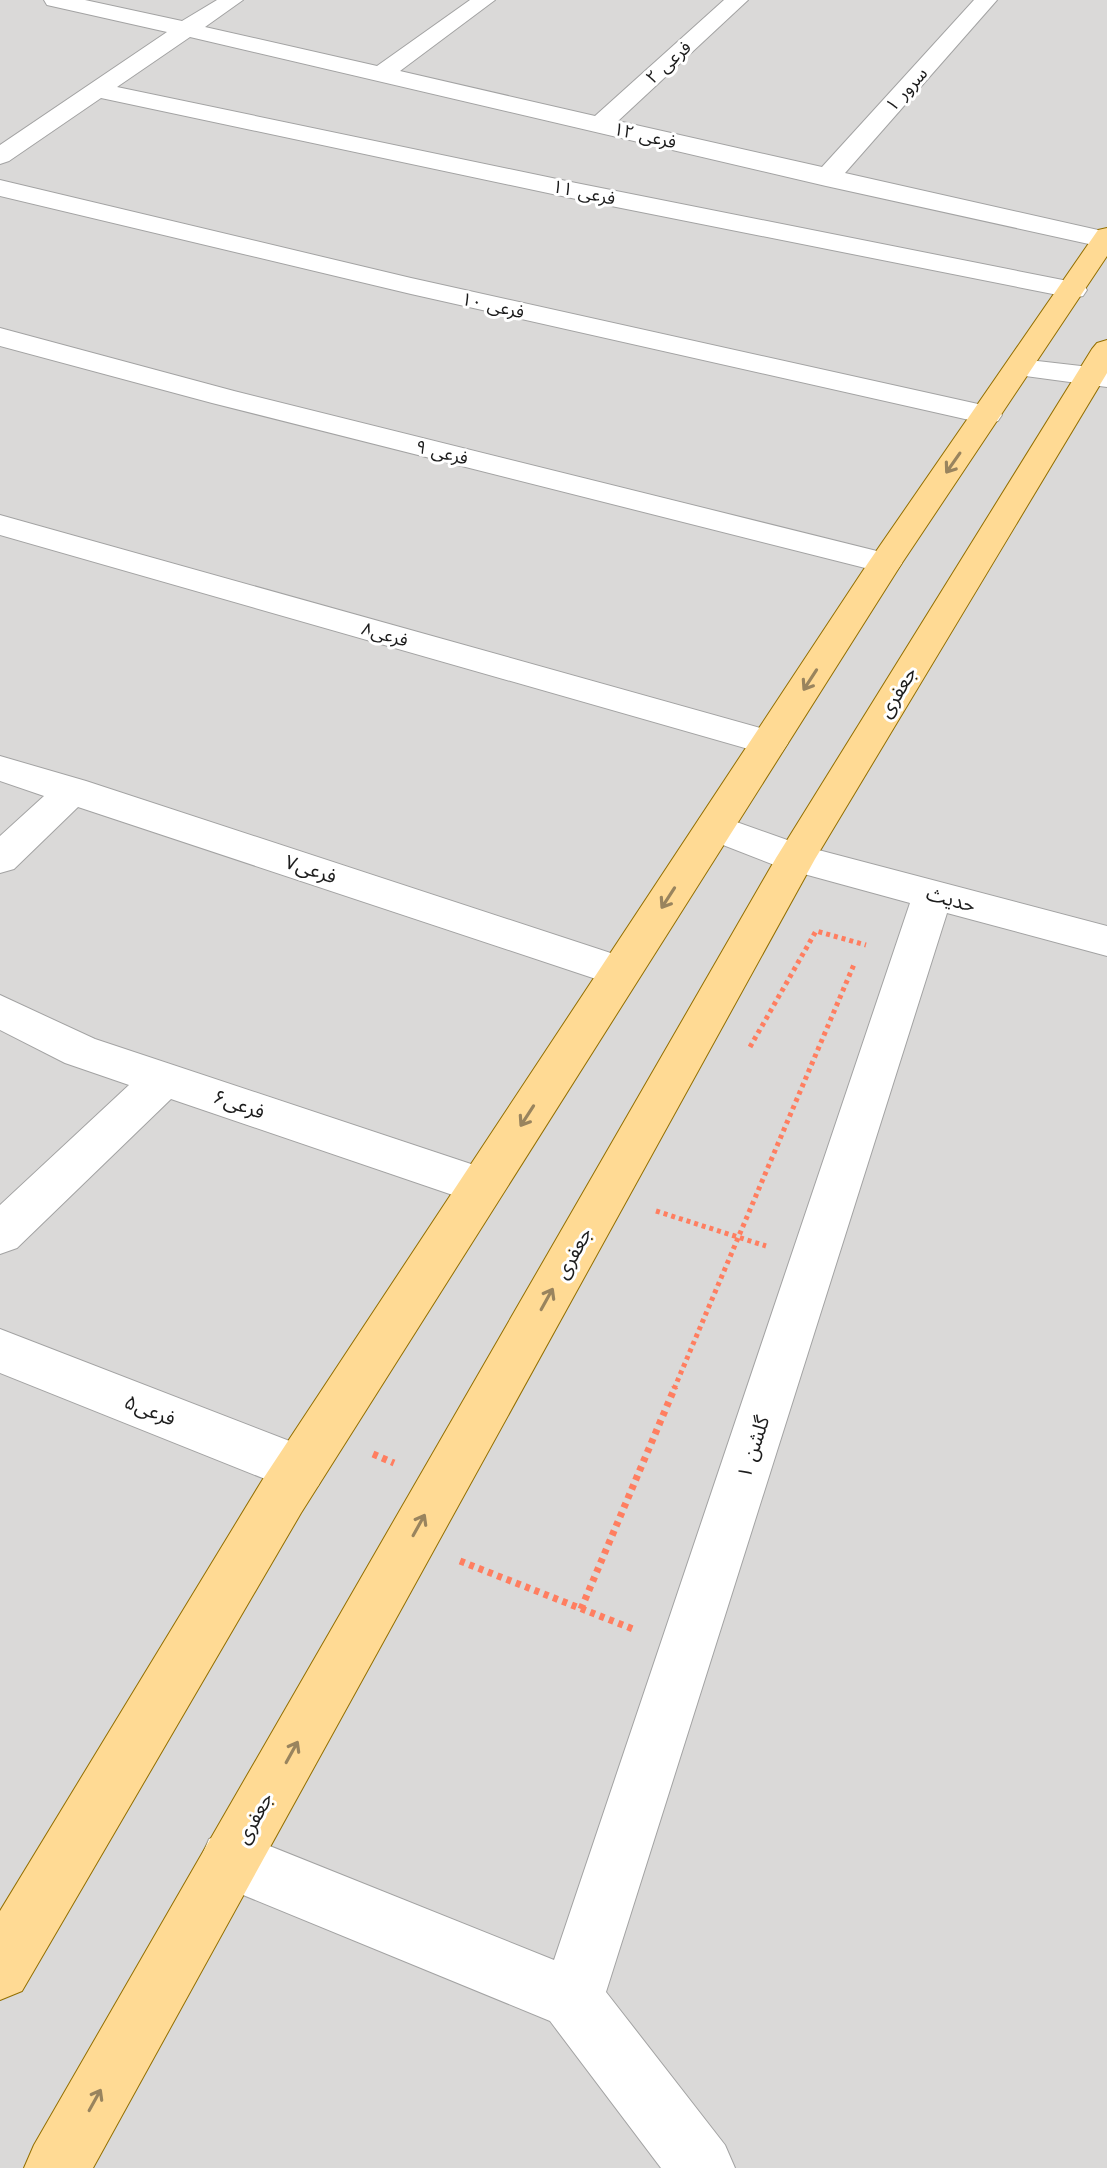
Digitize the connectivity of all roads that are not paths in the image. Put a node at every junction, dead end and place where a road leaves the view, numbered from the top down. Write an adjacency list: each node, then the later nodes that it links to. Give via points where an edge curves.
1 (55, 0): 6 (street, فرعی ۱۲)
2 (232, 0): 6 (street)
3 (484, 0): 7 (street)
4 (737, 0): 9 (street, فرعی ۲)
5 (986, 0): 11 (street, سرور ۱)
6 (186, 29): 7 (street, فرعی ۱۲); 8 (street)
7 (382, 73): 9 (street, فرعی ۱۲)
8 (97, 90): 10 (street); 14 (street, فرعی ۱۱)
9 (599, 125): 11 (street, فرعی ۱۲)
10 (0, 156)
11 (826, 178): 13 (street, فرعی ۱۲)
12 (0, 188): 18 (street, فرعی ۱۰)
13 (1106, 238): 14 (main road)
14 (1073, 290): 16 (main road)
15 (0, 337): 20 (street, فرعی ۹)
16 (1020, 368): 17 (street); 18 (main road)
17 (1101, 368): 25 (main road, جعفری)
18 (987, 415): 20 (main road, one-way to 20)
19 (0, 525): 21 (street, فرعی۸)
20 (885, 563): 21 (main road, one-way to 21)
21 (769, 743): 24 (main road)
22 (0, 768): 23 (street, فرعی۷)
23 (73, 790): 26 (street); 29 (street, فرعی۷)
24 (714, 827): 25 (street, حدیث); 29 (main road, one-way to 29)
25 (796, 858): 27 (street, حدیث); 36 (main road, جعفری, one-way to 25)
26 (0, 859)
27 (933, 895): 28 (street, حدیث); 38 (street, گلشن ۱)
28 (1107, 941)
29 (620, 972): 32 (main road, one-way to 32)
30 (0, 1011): 31 (street, فرعی۶, via 80,1051)
31 (164, 1079): 32 (street, فرعی۶); 33 (street)
32 (482, 1186): 35 (main road)
33 (0, 1234)
34 (0, 1351): 35 (street, فرعی۵)
35 (312, 1450): 37 (main road)
36 (230, 1860): 38 (street); 39 (main road, جعفری, one-way to 36)
37 (0, 1969)
38 (572, 1999): 40 (street)
39 (57, 2168)
40 (702, 2168)

